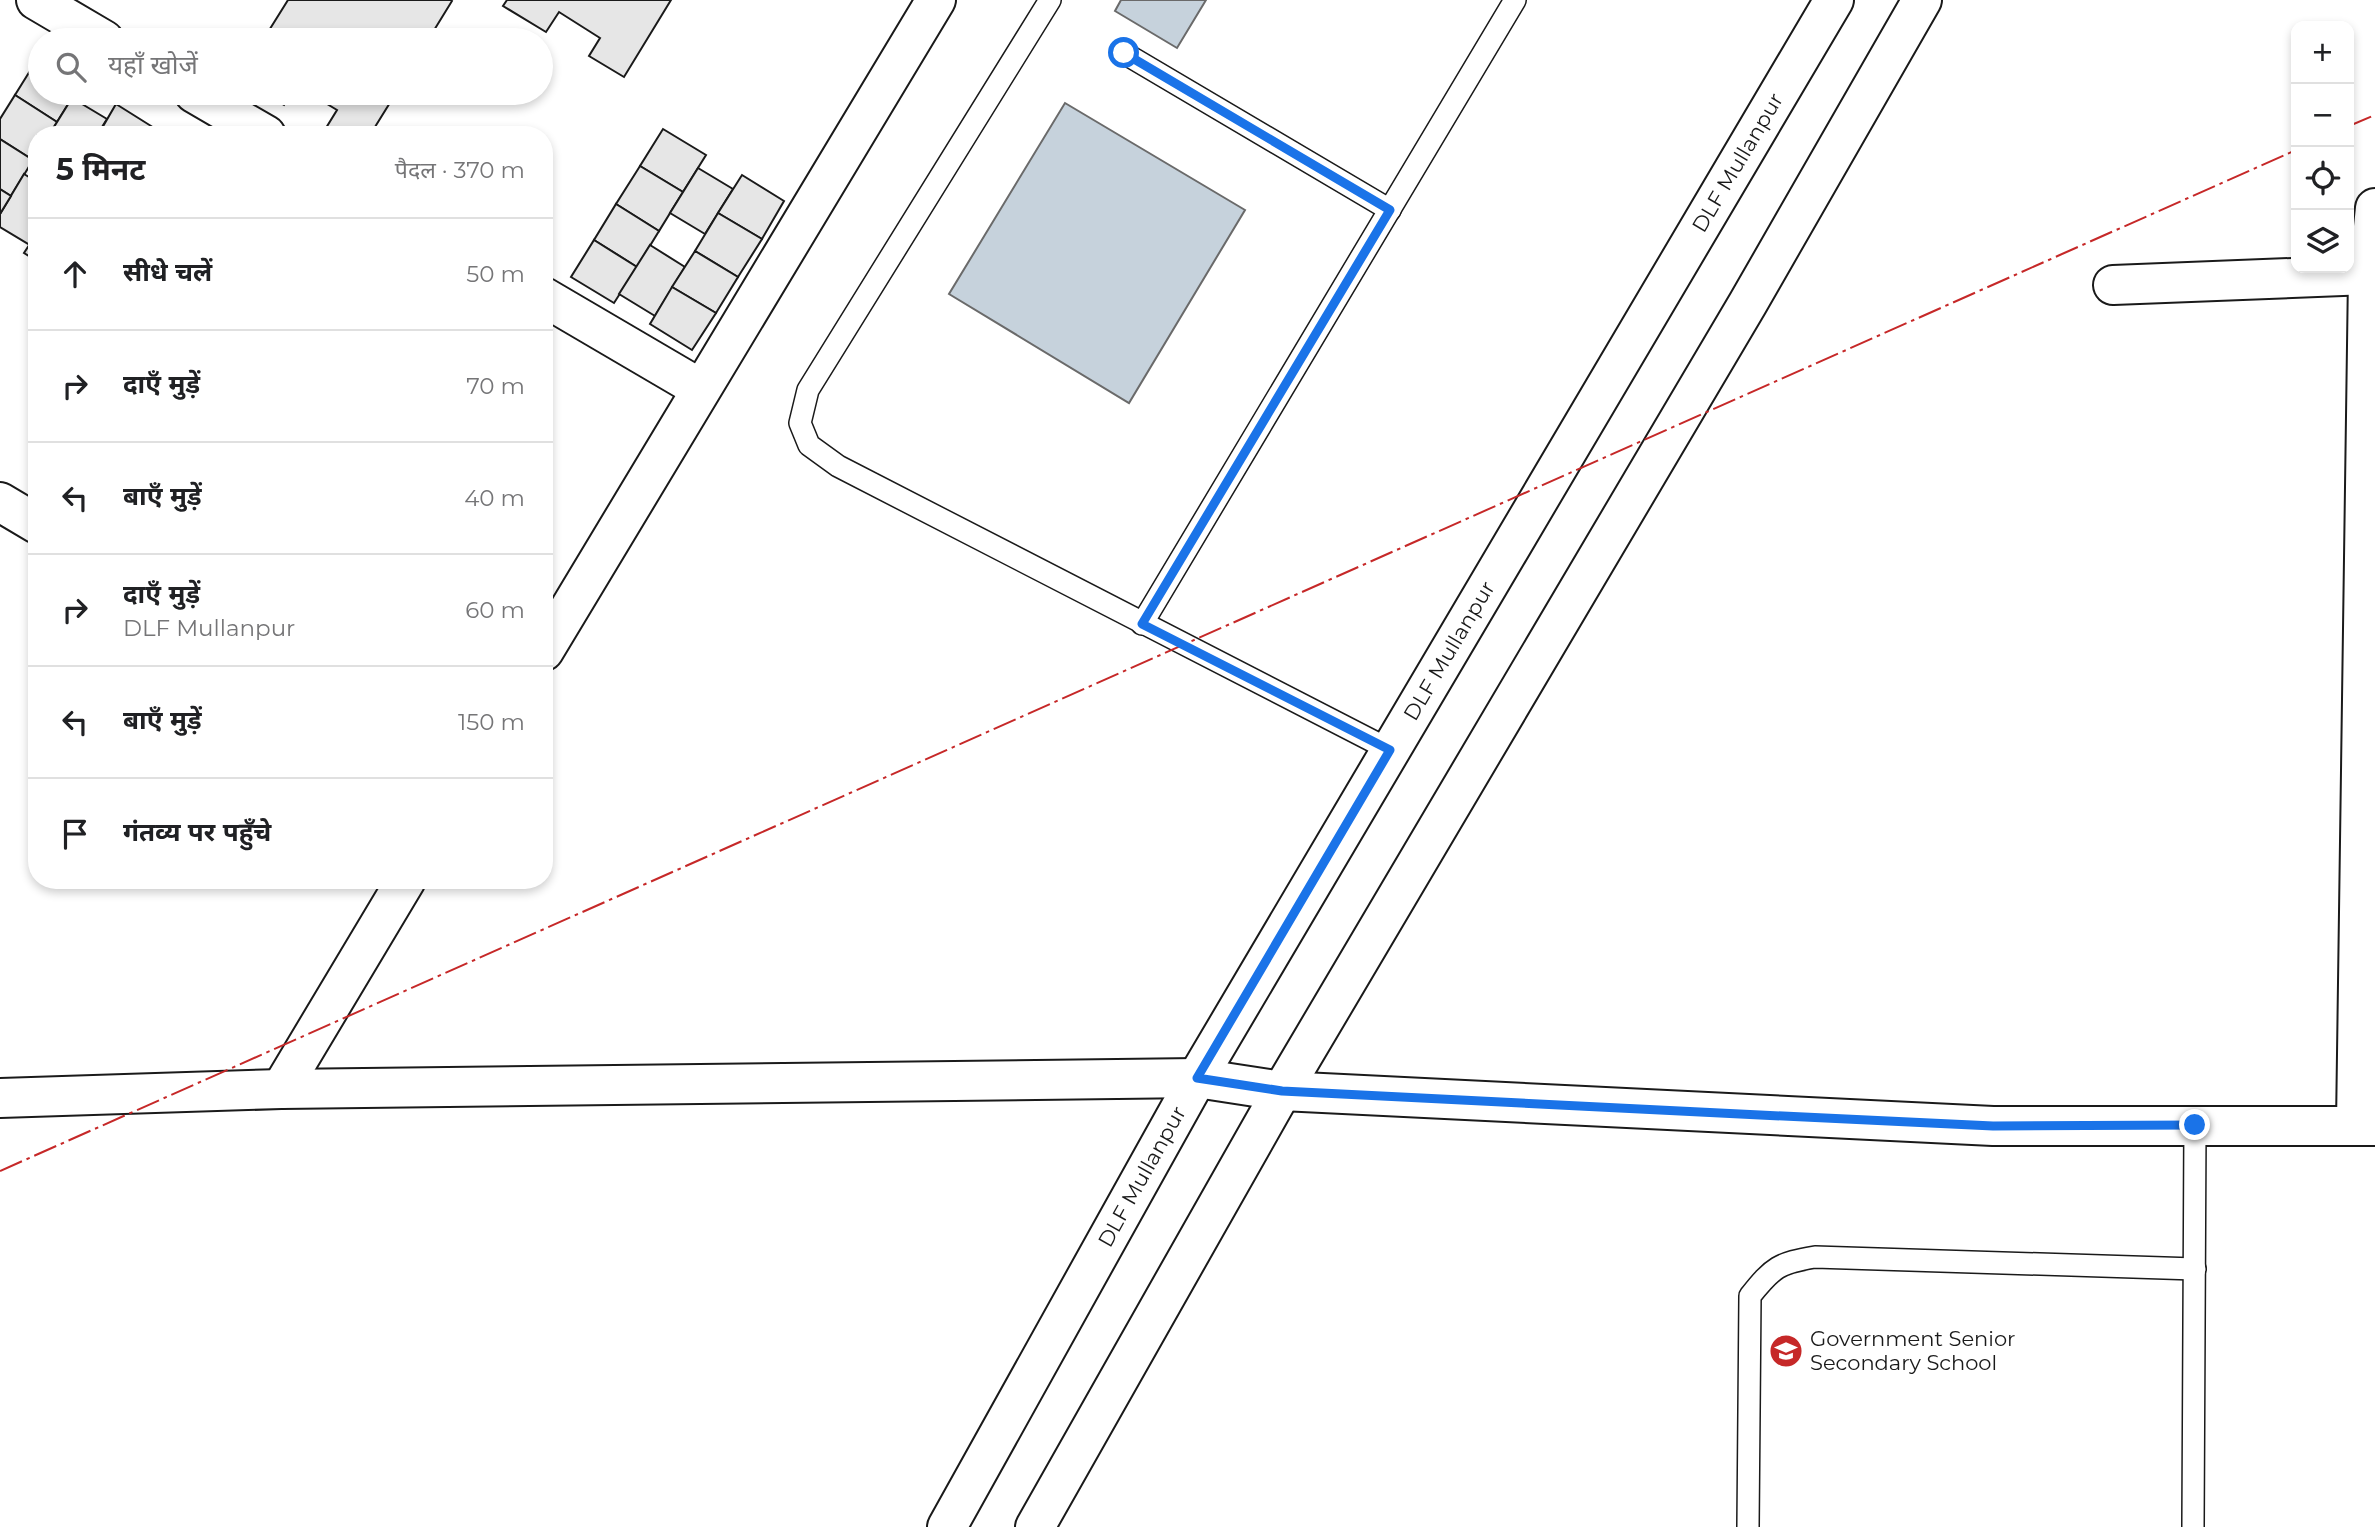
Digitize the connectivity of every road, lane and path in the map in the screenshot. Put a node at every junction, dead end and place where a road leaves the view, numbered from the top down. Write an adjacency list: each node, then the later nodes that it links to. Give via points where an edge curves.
1 (36, 0): 7 (street)
2 (1050, 0): 19 (lane, via 808,390 800,423 809,445 838,467)
3 (1515, 0): 12 (lane)
4 (1834, 0): 21 (street, DLF Mullanpur)
5 (1922, 0): 25 (street)
6 (934, 1): 16 (street)
7 (84, 28)
8 (1124, 53): 12 (lane)
9 (215, 105): 10 (street)
10 (251, 126)
11 (2375, 208): 13 (street)
12 (1390, 210): 19 (lane)
13 (2368, 275): 14 (street); 28 (street)
14 (2113, 285)
15 (553, 302): 16 (street)
16 (701, 389): 20 (street)
17 (0, 502): 18 (street)
18 (28, 519)
19 (1142, 624): 21 (lane)
20 (553, 636)
21 (1390, 750): 23 (street, DLF Mullanpur)
22 (401, 889): 24 (street)
23 (1197, 1078): 24 (street); 25 (street); 30 (street, DLF Mullanpur)
24 (281, 1089): 26 (street)
25 (1282, 1091): 27 (street, via 1993,1126); 31 (street)
26 (0, 1098)
27 (2195, 1125): 28 (street); 29 (lane)
28 (2365, 1125)
29 (2195, 1269): 32 (lane, via 1815,1256 1786,1262 1766,1276 1750,1296); 33 (lane)
30 (947, 1527)
31 (1035, 1527)
32 (1748, 1527)
33 (2193, 1527)

